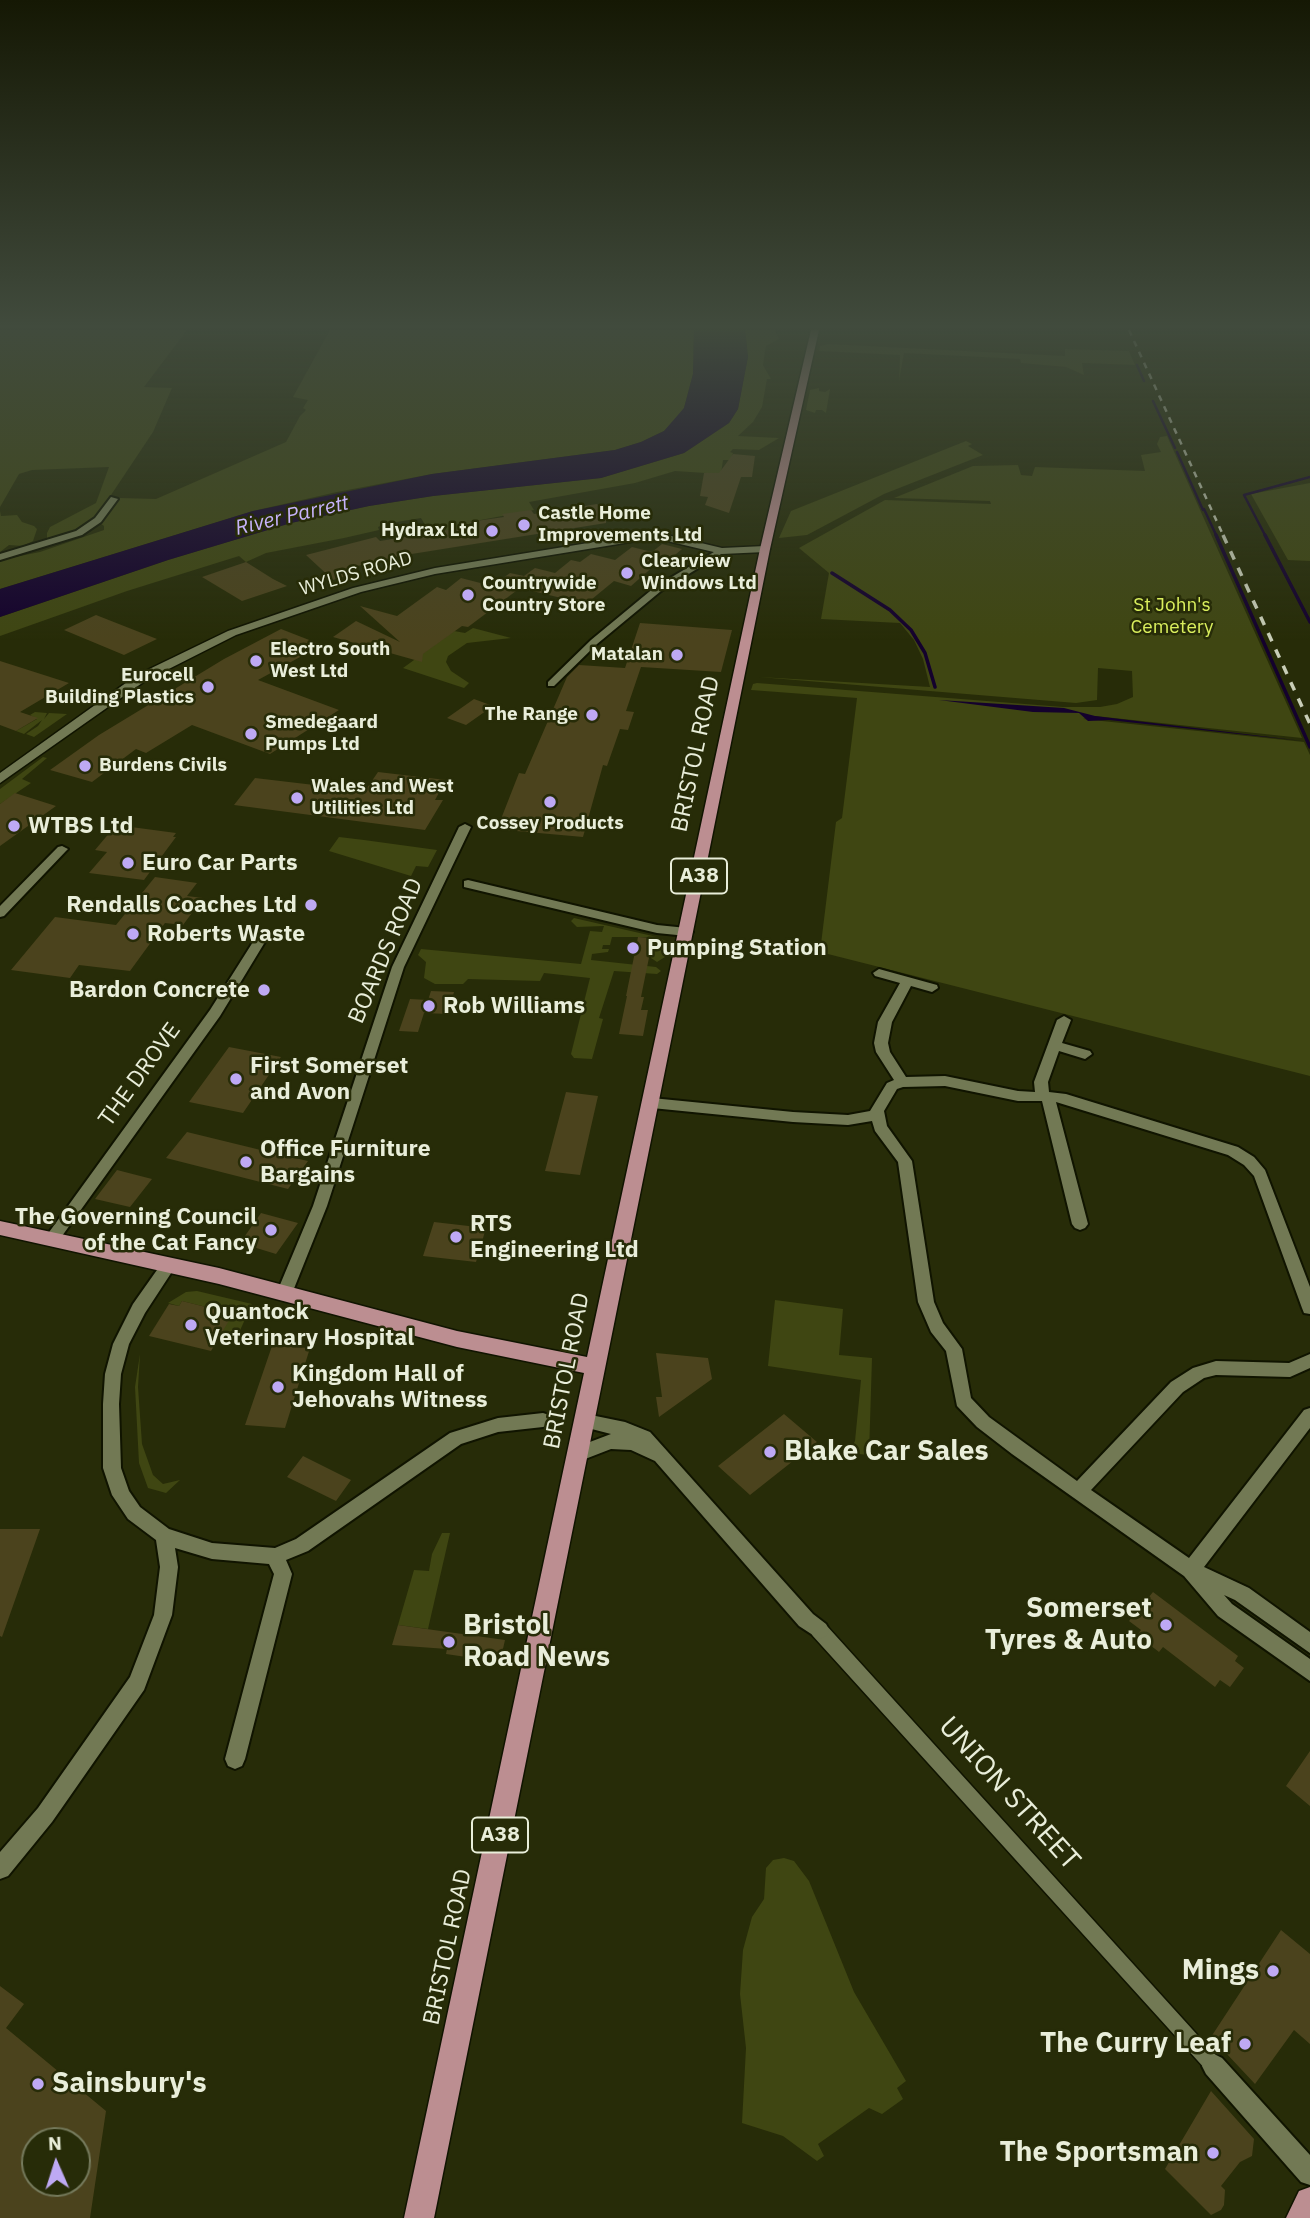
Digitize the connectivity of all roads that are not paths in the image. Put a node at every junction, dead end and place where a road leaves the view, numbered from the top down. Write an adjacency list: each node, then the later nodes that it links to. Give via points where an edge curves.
1 (791, 434): 3 (main road, BRISTOL ROAD / A38)
2 (114, 499): 5 (street, via 98,520 79,533)
3 (765, 549): 4 (street, WYLDS ROAD); 14 (main road, BRISTOL ROAD / A38)
4 (722, 551): 6 (street, via 658,589); 7 (street, WYLDS ROAD, via 643,537 435,571 322,600 232,633 130,684)
5 (0, 557)
6 (551, 684)
7 (0, 779)
8 (465, 827): 30 (street, BOARDS ROAD, via 398,967 320,1206)
9 (62, 849): 12 (street)
10 (468, 884): 14 (street)
11 (0, 891): 12 (street)
12 (15, 897): 13 (street)
13 (0, 913)
14 (687, 932): 24 (main road, BRISTOL ROAD / A38)
15 (262, 937): 28 (street, THE DROVE, via 215,1013)
16 (879, 973): 17 (street)
17 (907, 981): 18 (street); 22 (street, via 885,1022 881,1043)
18 (932, 988)
19 (1065, 1020): 20 (street)
20 (1056, 1046): 21 (street); 23 (street, via 1041,1082)
21 (1085, 1054)
22 (902, 1082): 23 (street, via 945,1081 1018,1096); 25 (street, via 892,1086)
23 (1045, 1096): 26 (street); 31 (street, via 1209,1141 1249,1161 1260,1174)
24 (652, 1103): 25 (street, via 848,1120); 33 (main road, BRISTOL ROAD / A38)
25 (877, 1115): 39 (street, via 880,1127 905,1161 926,1302 954,1349 963,1401 983,1422)
26 (1080, 1224)
27 (0, 1228): 28 (main road)
28 (52, 1239): 29 (main road)
29 (169, 1264): 30 (main road); 40 (street, via 121,1344 111,1404 113,1468 121,1494 134,1513)
30 (285, 1293): 33 (main road, via 457,1339)
31 (1310, 1308)
32 (1310, 1361): 39 (street, via 1290,1370 1216,1368 1199,1373 1177,1387)
33 (596, 1367): 36 (main road, BRISTOL ROAD / A38)
34 (1310, 1415): 42 (street)
35 (543, 1420): 41 (street, via 456,1438 302,1545)
36 (586, 1421): 37 (main road, BRISTOL ROAD / A38); 38 (street, UNION STREET, via 644,1437)
37 (580, 1453): 38 (street, UNION STREET, via 621,1441); 51 (main road, BRISTOL ROAD / A38)
38 (661, 1458): 43 (street, UNION STREET)
39 (1077, 1492): 42 (street)
40 (164, 1536): 41 (street, via 212,1551); 47 (street, via 169,1567 163,1615 137,1683 45,1815)
41 (275, 1556): 46 (street, via 283,1574)
42 (1191, 1570): 44 (street, via 1242,1594); 45 (street, via 1225,1610)
43 (819, 1630): 48 (street, UNION STREET)
44 (1310, 1644)
45 (1310, 1671)
46 (235, 1759)
47 (0, 1868)
48 (1214, 2067): 49 (street, UNION STREET)
49 (1310, 2173)
50 (1310, 2202): 52 (main road)
51 (419, 2218)
52 (1301, 2218)

